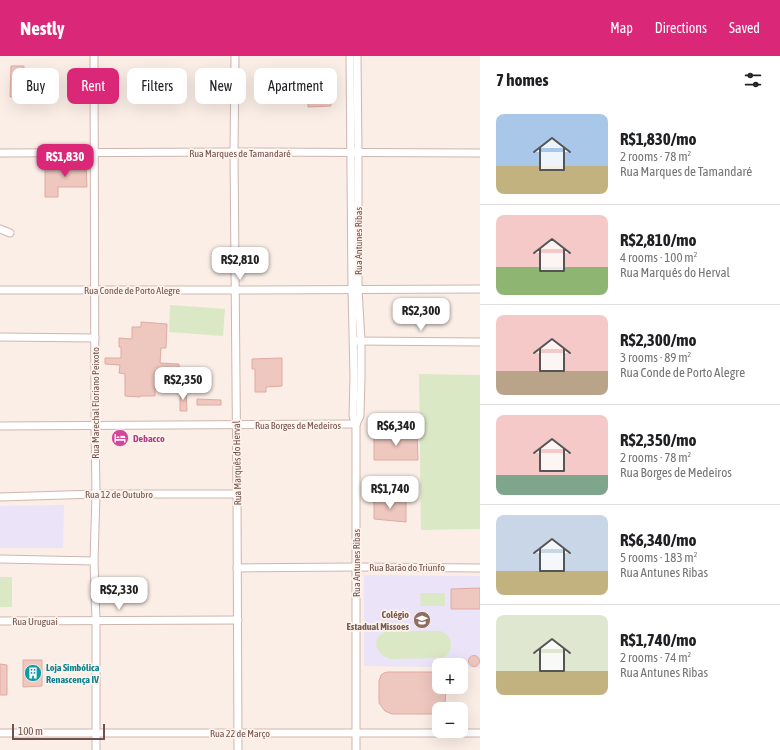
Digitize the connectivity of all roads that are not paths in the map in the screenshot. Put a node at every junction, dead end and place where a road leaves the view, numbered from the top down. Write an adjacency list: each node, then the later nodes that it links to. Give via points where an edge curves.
1 (94, 56): 6 (street, Rua Marechal Floriano Peixoto)
2 (235, 56): 4 (street, Rua Marquês do Herval)
3 (353, 58): 7 (street, Rua Antunes Ribas)
4 (234, 152): 6 (street, Rua Marques de Tamandaré); 7 (street, Rua Marques de Tamandaré); 15 (street, Rua Marquês do Herval)
5 (0, 153): 6 (street, Rua Marques de Tamandaré)
6 (94, 153): 14 (street, Rua Marechal Floriano Peixoto)
7 (354, 153): 8 (street, Rua Marques de Tamandaré); 11 (street, Rua Antunes Ribas)
8 (480, 153)
9 (0, 228): 10 (street)
10 (10, 233)
11 (355, 289): 12 (street, Rua Conde de Porto Alegre); 15 (street, Rua Conde de Porto Alegre); 18 (street, Rua Antunes Ribas)
12 (480, 289)
13 (0, 290): 14 (street, Rua Conde de Porto Alegre)
14 (94, 290): 15 (street, Rua Conde de Porto Alegre); 17 (street, Rua Marechal Floriano Peixoto)
15 (235, 290): 21 (street, Rua Marquês do Herval)
16 (0, 337): 17 (street)
17 (94, 338): 23 (street, Rua Marechal Floriano Peixoto)
18 (357, 341): 19 (street); 20 (street, Rua Antunes Ribas, via 360,416)
19 (480, 342)
20 (356, 424): 21 (street, Rua Borges de Medeiros); 29 (street, Rua Antunes Ribas)
21 (236, 425): 23 (street, Rua Borges de Medeiros); 25 (street, Rua Marquês do Herval)
22 (0, 426): 23 (street, Rua Borges de Medeiros)
23 (95, 426): 24 (street, Rua Marechal Floriano Peixoto)
24 (96, 494): 25 (street, Rua 12 de Outubro); 26 (street, Rua 12 de Outubro); 28 (street, Rua Marechal Floriano Peixoto)
25 (237, 494): 30 (street, Rua Marquês do Herval)
26 (0, 497)
27 (0, 559): 28 (street)
28 (94, 561): 33 (street, Rua Marechal Floriano Peixoto)
29 (356, 567): 30 (street, Rua Barão do Triunfo); 31 (street, Rua Barão do Triunfo); 38 (street, Rua Antunes Ribas)
30 (237, 568): 32 (street, Rua Marquês do Herval)
31 (480, 568)
32 (238, 620): 33 (street, Rua Uruguai); 37 (street, Rua Marquês do Herval)
33 (96, 621): 34 (street, Rua Uruguai); 36 (street, Rua Marechal Floriano Peixoto)
34 (0, 622)
35 (0, 733): 36 (street, Rua 22 de Março)
36 (96, 733): 37 (street, Rua 22 de Março); 40 (street, Rua Marechal Floriano Peixoto)
37 (238, 733): 38 (street, Rua 22 de Março); 41 (street, Rua Marquês do Herval)
38 (356, 733): 39 (street, Rua 22 de Março); 42 (street, Rua Antunes Ribas)
39 (480, 733)
40 (96, 750)
41 (238, 750)
42 (356, 750)

